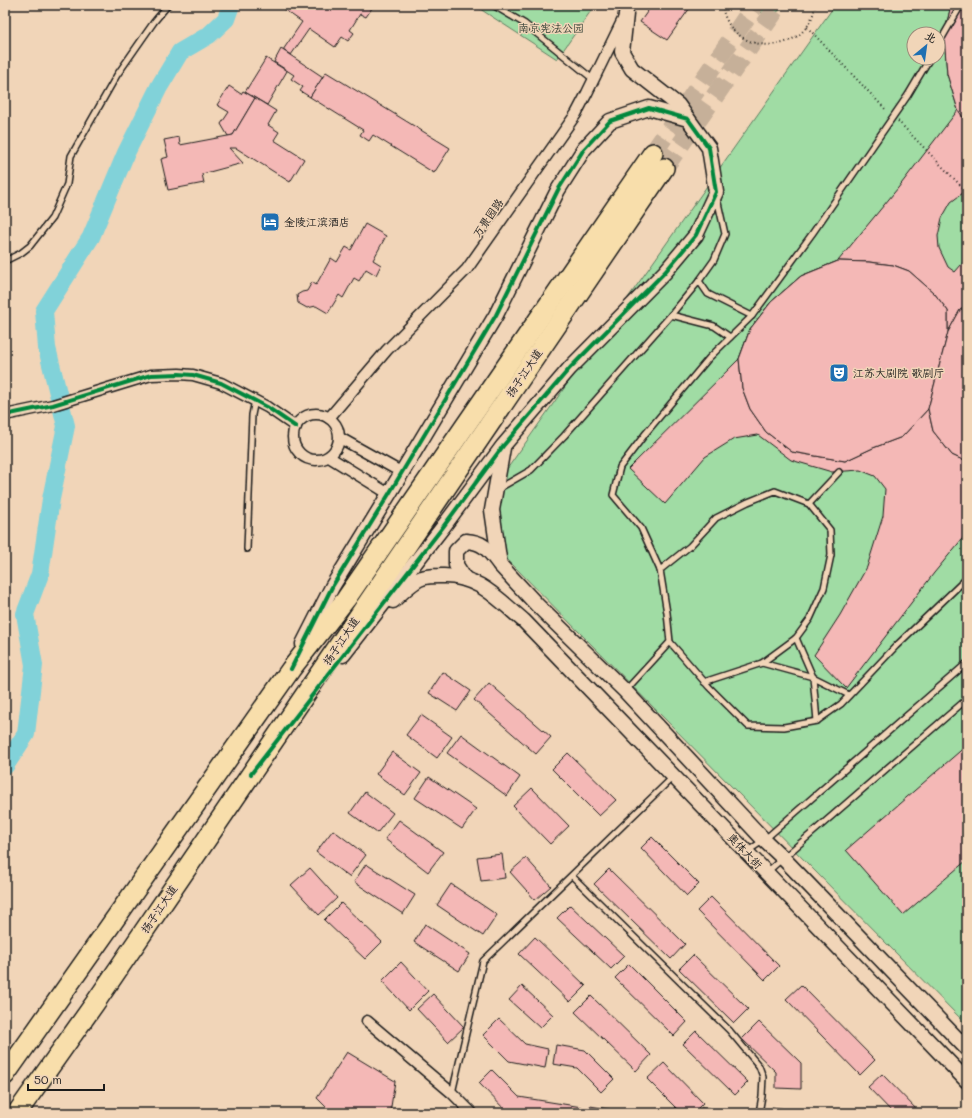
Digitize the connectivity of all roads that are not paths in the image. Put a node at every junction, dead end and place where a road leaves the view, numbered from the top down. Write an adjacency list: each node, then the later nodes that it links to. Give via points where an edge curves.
1 (168, 5): 10 (lane, via 117,76 71,156 68,184 52,218 30,246)
2 (493, 5): 7 (lane, via 525,24)
3 (962, 5): 5 (lane)
4 (628, 9): 7 (street, 万景园路); 8 (street, via 622,52 632,69 678,105)
5 (946, 32)
6 (925, 66): 13 (lane, via 812,234)
7 (594, 80): 17 (street, 万景园路, via 576,114 467,269 387,350)
8 (688, 119): 9 (street, via 709,148); 22 (street, via 649,108 610,121 584,149 558,190 496,314)
9 (716, 192): 11 (lane, via 725,234 714,260); 20 (street, via 696,235 665,272 570,368)
10 (5, 261)
11 (699, 281): 12 (lane); 13 (lane, via 708,294)
12 (671, 315): 14 (lane, via 714,326); 24 (lane, via 564,436 530,470)
13 (752, 316): 14 (lane)
14 (730, 337): 29 (lane, via 646,432 620,467 613,494 641,528)
15 (255, 400): 16 (street, via 222,383 193,375 151,375 53,405); 18 (street); 27 (lane, via 252,415)
16 (5, 415)
17 (329, 418): 18 (street, via 314,414 300,420); 19 (street, via 339,430)
18 (296, 427): 21 (street, via 293,442 301,455 314,460)
19 (340, 438): 21 (street, via 335,452); 22 (street)
20 (503, 446): 24 (street); 33 (street)
21 (329, 457): 25 (street)
22 (401, 472): 25 (street)
23 (839, 472): 26 (lane)
24 (496, 491): 28 (street, via 492,510)
25 (389, 494): 37 (street, via 332,587)
26 (809, 504): 29 (lane, via 774,491 748,502 716,518 690,546); 32 (lane, via 830,530 831,555 824,588 810,619)
27 (247, 549)
28 (500, 565): 31 (street, 奥体大街, via 487,549 477,542 466,541 456,551 456,565); 40 (street, 奥体大街)
29 (660, 570): 34 (lane)
30 (967, 578): 41 (lane)
31 (465, 579): 33 (street, 奥体大街, via 448,575 421,578 401,593); 45 (street, 奥体大街, via 484,587 524,621)
32 (796, 638): 35 (lane); 38 (lane)
33 (353, 641): 44 (street)
34 (670, 642): 39 (lane); 40 (lane)
35 (762, 663): 38 (lane); 39 (lane)
36 (967, 663): 46 (lane)
37 (290, 669): 44 (highway, 扬子江大道, via 346,599 658,160); 53 (highway, 扬子江大道)
38 (813, 677): 41 (lane); 43 (lane)
39 (704, 682): 43 (lane, via 748,726 784,727)
40 (625, 691): 46 (street, 奥体大街)
41 (849, 695): 43 (lane)
42 (967, 699): 48 (lane)
43 (817, 721)
44 (251, 774): 56 (highway, 扬子江大道)
45 (673, 776): 47 (street, 奥体大街); 50 (lane)
46 (764, 840): 47 (lane); 48 (street, 奥体大街)
47 (747, 852): 49 (street, 奥体大街)
48 (783, 858): 49 (lane); 52 (street, 奥体大街)
49 (766, 872): 54 (street, 奥体大街)
50 (572, 876): 55 (lane, via 483,961); 58 (lane, via 729,1030 759,1066 763,1077)
51 (367, 1021): 55 (street)
52 (967, 1049)
53 (5, 1075)
54 (967, 1080)
55 (452, 1093): 57 (street)
56 (17, 1113)
57 (472, 1113)
58 (759, 1113)

